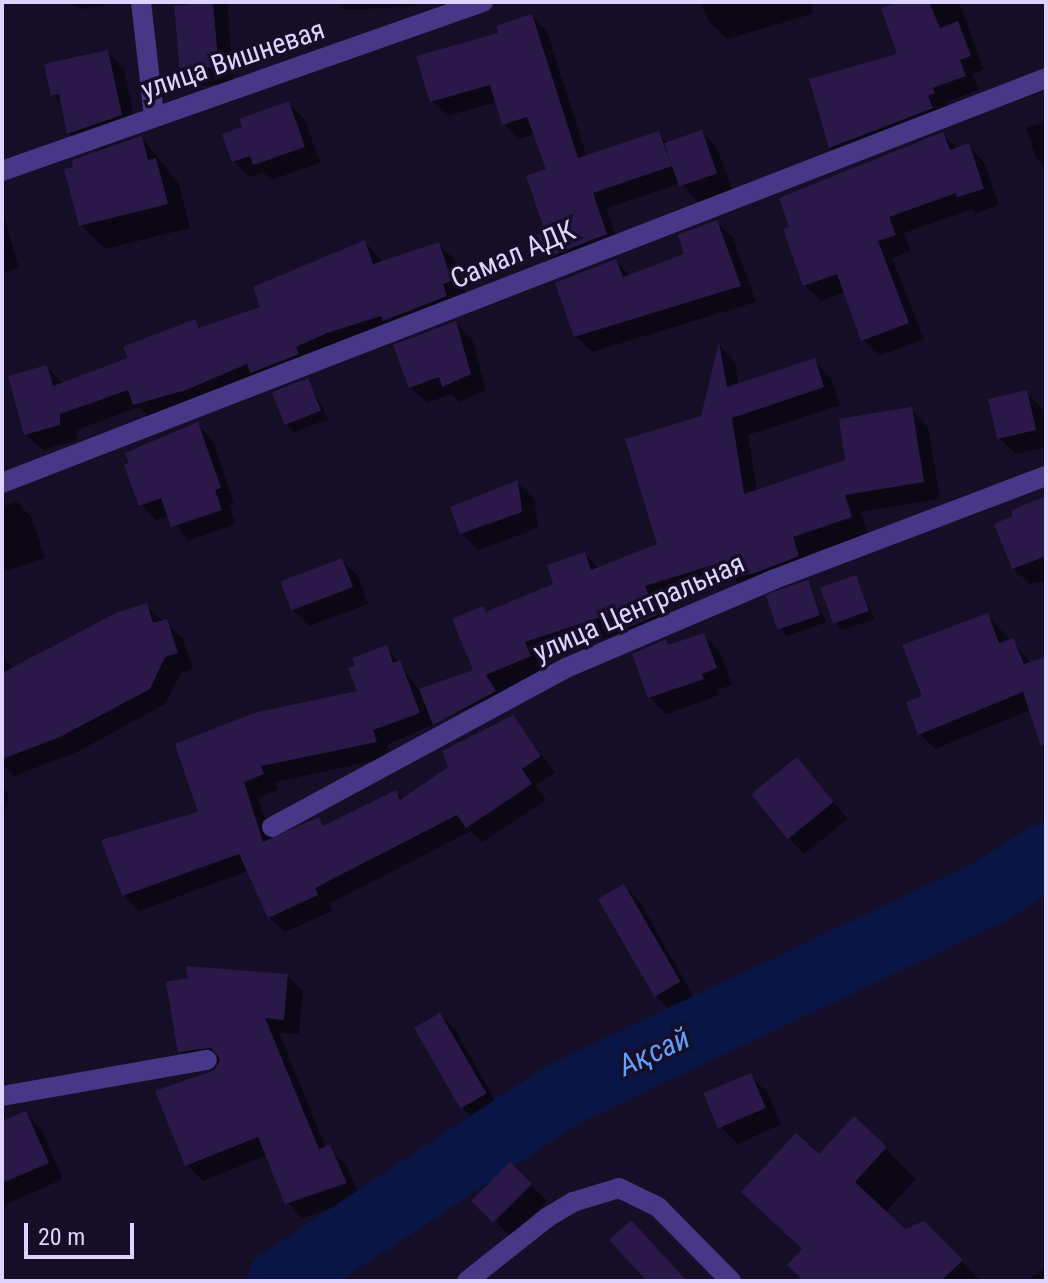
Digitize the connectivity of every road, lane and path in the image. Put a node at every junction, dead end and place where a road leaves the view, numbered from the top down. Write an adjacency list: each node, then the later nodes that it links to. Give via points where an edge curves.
1 (141, 2): 4 (street)
2 (483, 2): 4 (street, улица Вишневая)
3 (1046, 78): 7 (street, Самал АДК)
4 (154, 116): 5 (street, улица Вишневая)
5 (2, 171)
6 (1046, 476): 8 (street, улица Центральная, via 772,580 566,668)
7 (2, 483)
8 (272, 827)
9 (207, 1060): 10 (street)
10 (2, 1096)
11 (467, 1281): 12 (street, via 548,1217 573,1202 619,1188 658,1207)
12 (731, 1281)

